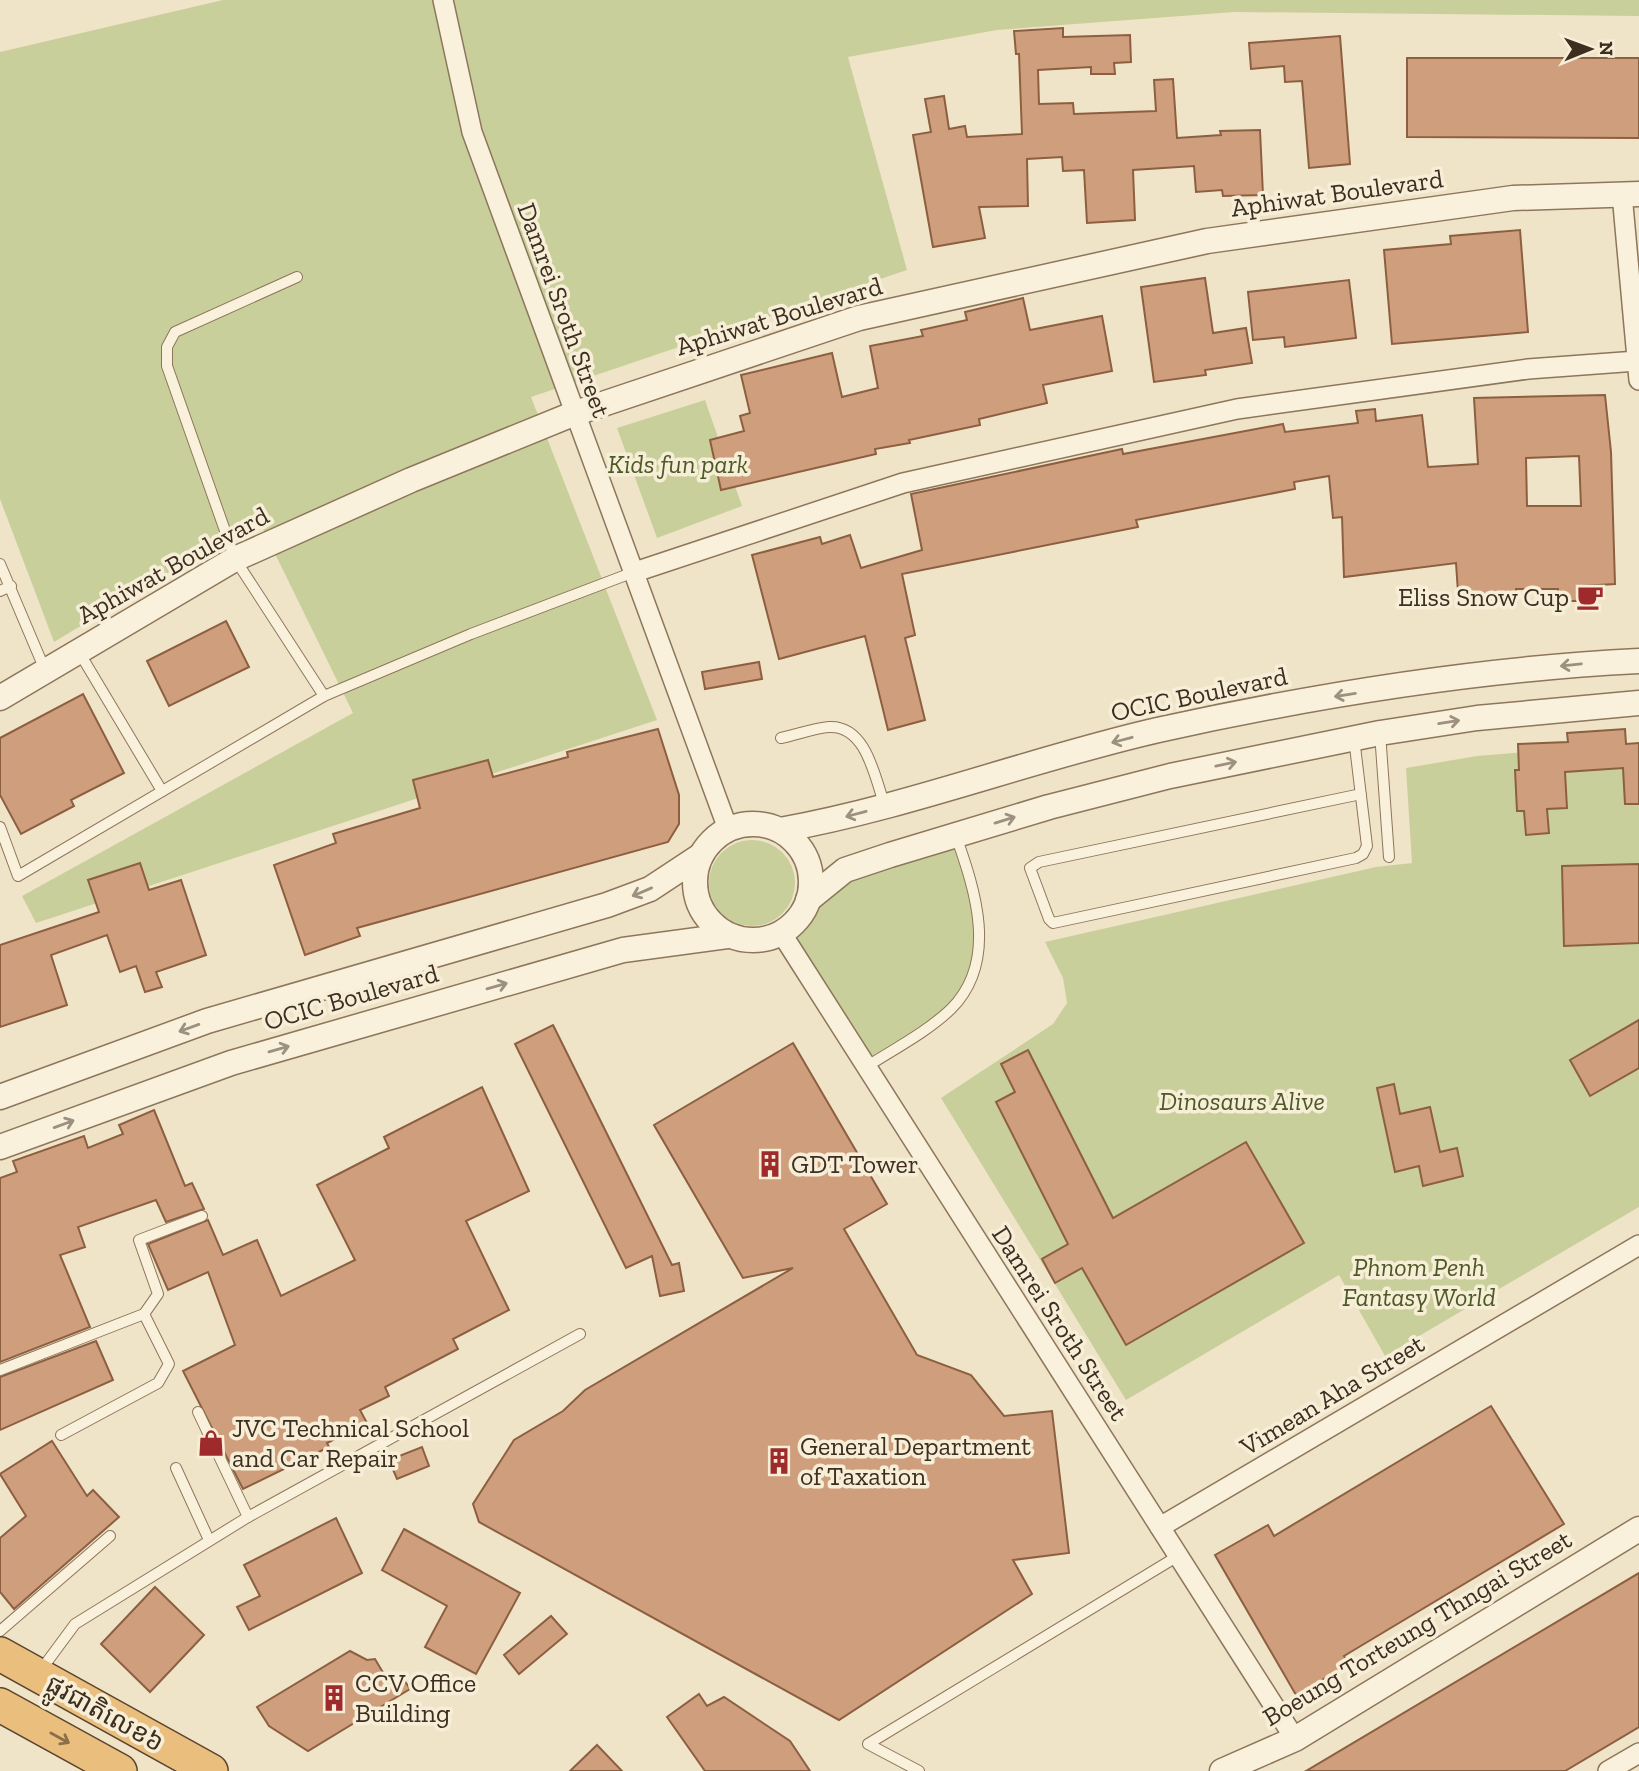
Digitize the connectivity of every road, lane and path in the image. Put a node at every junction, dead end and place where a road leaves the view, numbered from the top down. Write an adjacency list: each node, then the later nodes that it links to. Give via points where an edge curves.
1 (443, 0): 5 (street, Damrei Sroth Street, via 472,132)
2 (1630, 194): 4 (street); 5 (street, Aphiwat Boulevard, via 1513,198 1207,241 859,318)
3 (297, 277): 6 (lane, via 175,332 167,347 167,366 176,394)
4 (1638, 370): 8 (street, via 1528,369 1237,410 903,484)
5 (573, 414): 6 (street, Aphiwat Boulevard); 8 (street, Damrei Sroth Street)
6 (236, 559): 11 (street, Aphiwat Boulevard); 14 (lane)
7 (0, 564): 9 (lane)
8 (635, 572): 14 (lane); 24 (street, Damrei Sroth Street)
9 (11, 586): 10 (lane); 13 (lane)
10 (0, 592)
11 (79, 652): 13 (street, Aphiwat Boulevard); 20 (lane)
12 (1639, 661): 22 (street, OCIC Boulevard, one-way to 22, via 1437,680 1276,706 1157,730)
13 (45, 671): 15 (street, Aphiwat Boulevard)
14 (324, 696): 20 (lane)
15 (0, 698)
16 (1639, 703): 17 (street, one-way to 16, via 1477,718)
17 (1380, 733): 18 (street); 28 (lane)
18 (1354, 737): 21 (lane); 26 (street, one-way to 18, via 1170,776)
19 (781, 738): 22 (lane, via 830,727 846,730 861,741)
20 (162, 792): 23 (lane, via 18,877)
21 (1361, 794): 21 (lane, via 1367,846 1356,858 1054,923 1030,868 1039,862)
22 (885, 806): 25 (street, OCIC Boulevard, one-way to 25)
23 (0, 827)
24 (728, 829): 25 (street, via 763,824); 27 (street)
25 (780, 830): 29 (street, via 807,860)
26 (956, 835): 29 (street, via 845,870); 32 (lane, via 980,917 970,981 952,1008)
27 (700, 856): 31 (street, via 694,879 697,902 708,922); 33 (street, OCIC Boulevard, one-way to 33, via 650,888 607,905 208,1021)
28 (1389, 857)
29 (808, 900): 30 (street, via 798,920)
30 (782, 934): 31 (street, via 764,941); 32 (street, Damrei Sroth Street)
31 (727, 936): 34 (street, OCIC Boulevard, one-way to 31, via 230,1063 623,950)
32 (866, 1067): 44 (street, Damrei Sroth Street)
33 (0, 1097)
34 (0, 1147)
35 (202, 1216): 37 (lane, via 139,1240 158,1294)
36 (1639, 1245): 44 (street, Vimean Aha Street)
37 (144, 1314): 39 (lane); 41 (lane, via 169,1364 158,1383)
38 (580, 1334): 43 (lane)
39 (0, 1370)
40 (198, 1412): 43 (lane)
41 (61, 1436)
42 (176, 1468): 47 (lane)
43 (248, 1517): 47 (lane)
44 (1160, 1527): 48 (street, Damrei Sroth Street)
45 (1639, 1529): 53 (street, Boeung Torteung Thngai Street)
46 (110, 1536): 49 (lane)
47 (209, 1540): 51 (lane, via 75,1624)
48 (1178, 1556): 53 (street, Damrei Sroth Street); 57 (lane, via 868,1744)
49 (0, 1631)
50 (0, 1654): 51 (highway, ផ្លូវជាតិលេខ៦)
51 (37, 1675): 56 (highway, ផ្លូវជាតិលេខ៦)
52 (2, 1710): 55 (highway, ផ្លូវជាតិលេខ៦, one-way to 55)
53 (1295, 1740): 58 (street, Boeung Torteung Thngai Street)
54 (1639, 1753): 59 (street)
55 (120, 1771)
56 (211, 1771)
57 (919, 1771)
58 (1222, 1771)
59 (1608, 1771)

